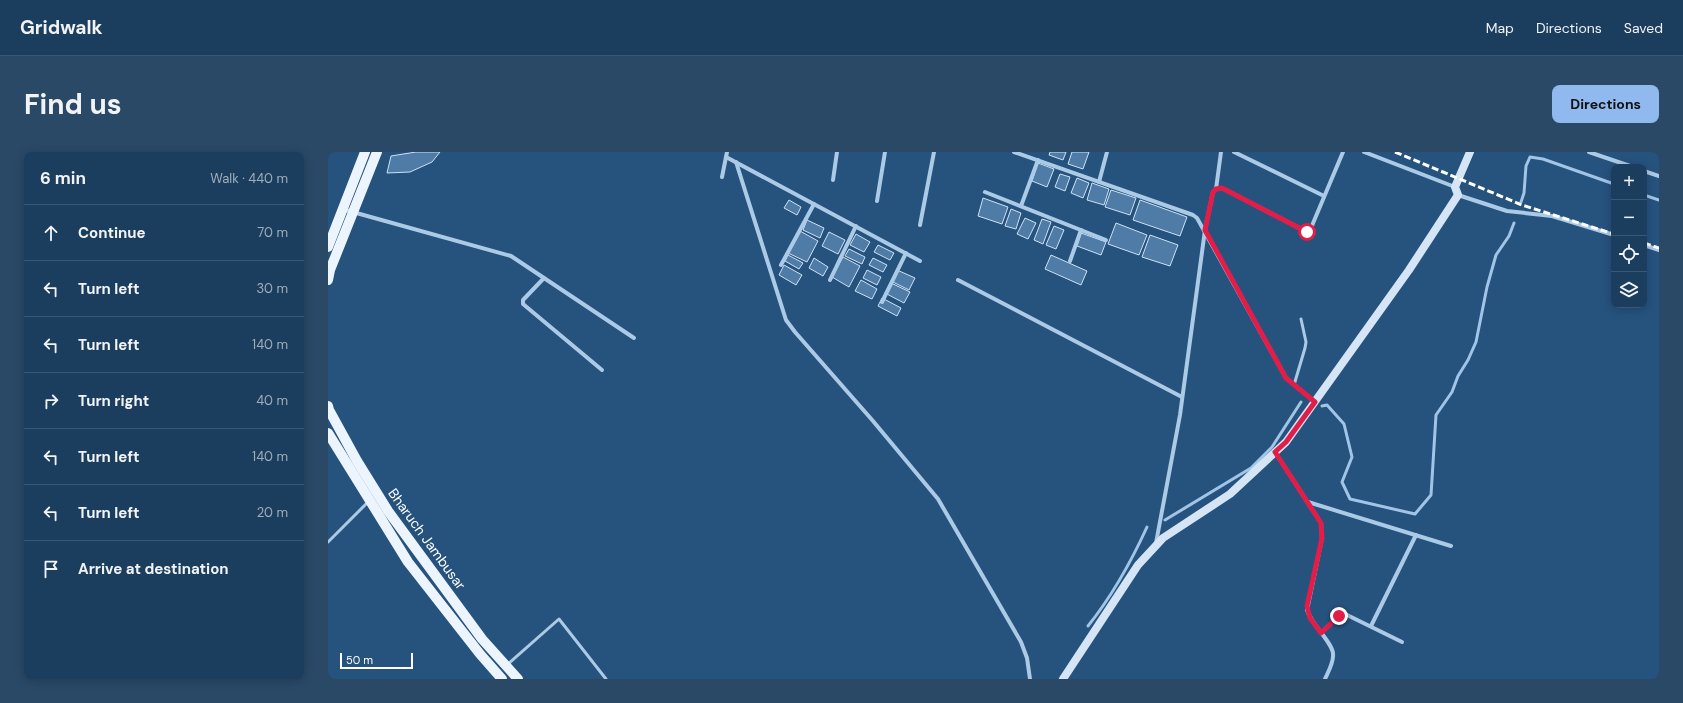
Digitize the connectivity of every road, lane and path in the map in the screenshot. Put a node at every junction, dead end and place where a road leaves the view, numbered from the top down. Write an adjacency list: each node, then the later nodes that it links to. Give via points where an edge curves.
1 (837, 152): 20 (street)
2 (885, 152): 26 (street)
3 (934, 152): 31 (street)
4 (1014, 152): 14 (street)
5 (1107, 152): 21 (street)
6 (1222, 152): 22 (street)
7 (1234, 152): 25 (street)
8 (1343, 152): 25 (street)
9 (1364, 152): 23 (street)
10 (1470, 152): 23 (street)
11 (1589, 152): 16 (street)
12 (371, 153): 29 (main road); 30 (main road)
13 (727, 154): 15 (street); 19 (street)
14 (1038, 160): 21 (street); 28 (street)
15 (736, 162): 27 (street); 71 (street, via 786,320 938,499 1021,642 1027,658)
16 (1624, 164)
17 (1647, 172): 18 (street)
18 (1659, 176)
19 (722, 177)
20 (833, 180)
21 (1099, 182): 34 (street, via 1193,215)
22 (1216, 189): 25 (street, via 1222,188 1307,232); 34 (street, via 1213,192)
23 (1456, 191): 35 (street, via 1507,212 1552,216); 54 (street, via 1409,270)
24 (984, 192): 28 (street)
25 (1324, 196)
26 (877, 201)
27 (814, 204): 32 (street); 43 (street)
28 (1021, 206): 33 (street)
29 (342, 209): 30 (street); 38 (main road)
30 (354, 211): 44 (street, via 505,254); 45 (main road)
31 (920, 225)
32 (856, 226): 40 (street); 46 (street)
33 (1081, 230): 36 (street); 42 (street)
34 (1205, 230): 52 (street, via 1286,378); 53 (street)
35 (1611, 235)
36 (1106, 240)
37 (1647, 246): 39 (street)
38 (328, 247)
39 (1659, 250)
40 (906, 253): 41 (street); 48 (street)
41 (920, 260)
42 (1070, 261)
43 (781, 265)
44 (544, 278): 50 (street); 51 (street, via 523,300 523,304)
45 (328, 280)
46 (830, 280)
47 (958, 280): 53 (street)
48 (882, 302)
49 (1301, 319): 52 (lane, via 1306,342)
50 (634, 338)
51 (602, 370)
52 (1294, 385): 54 (street)
53 (1182, 397): 63 (street)
54 (1315, 402): 57 (street, via 1286,442)
55 (328, 406): 67 (main road, Bharuch Jambusar, via 357,461 388,511 482,639)
56 (328, 432): 58 (main road, Bharuch Jambusar)
57 (1275, 452): 59 (street); 63 (street, via 1230,494 1163,538)
58 (370, 500): 61 (lane); 68 (main road, Bharuch Jambusar, via 408,562)
59 (1308, 502): 60 (street); 65 (street, via 1321,523 1322,538 1307,610)
60 (1416, 535): 62 (street); 64 (street)
61 (328, 542)
62 (1451, 546)
63 (1155, 547): 72 (street, via 1138,565)
64 (1371, 626): 65 (street, via 1345,614); 66 (street)
65 (1321, 633): 73 (street, via 1333,655)
66 (1402, 642)
67 (507, 666): 69 (main road, Bharuch Jambusar); 70 (lane, via 559,619)
68 (502, 679)
69 (518, 679)
70 (606, 679)
71 (1030, 679)
72 (1063, 679)
73 (1325, 679)

